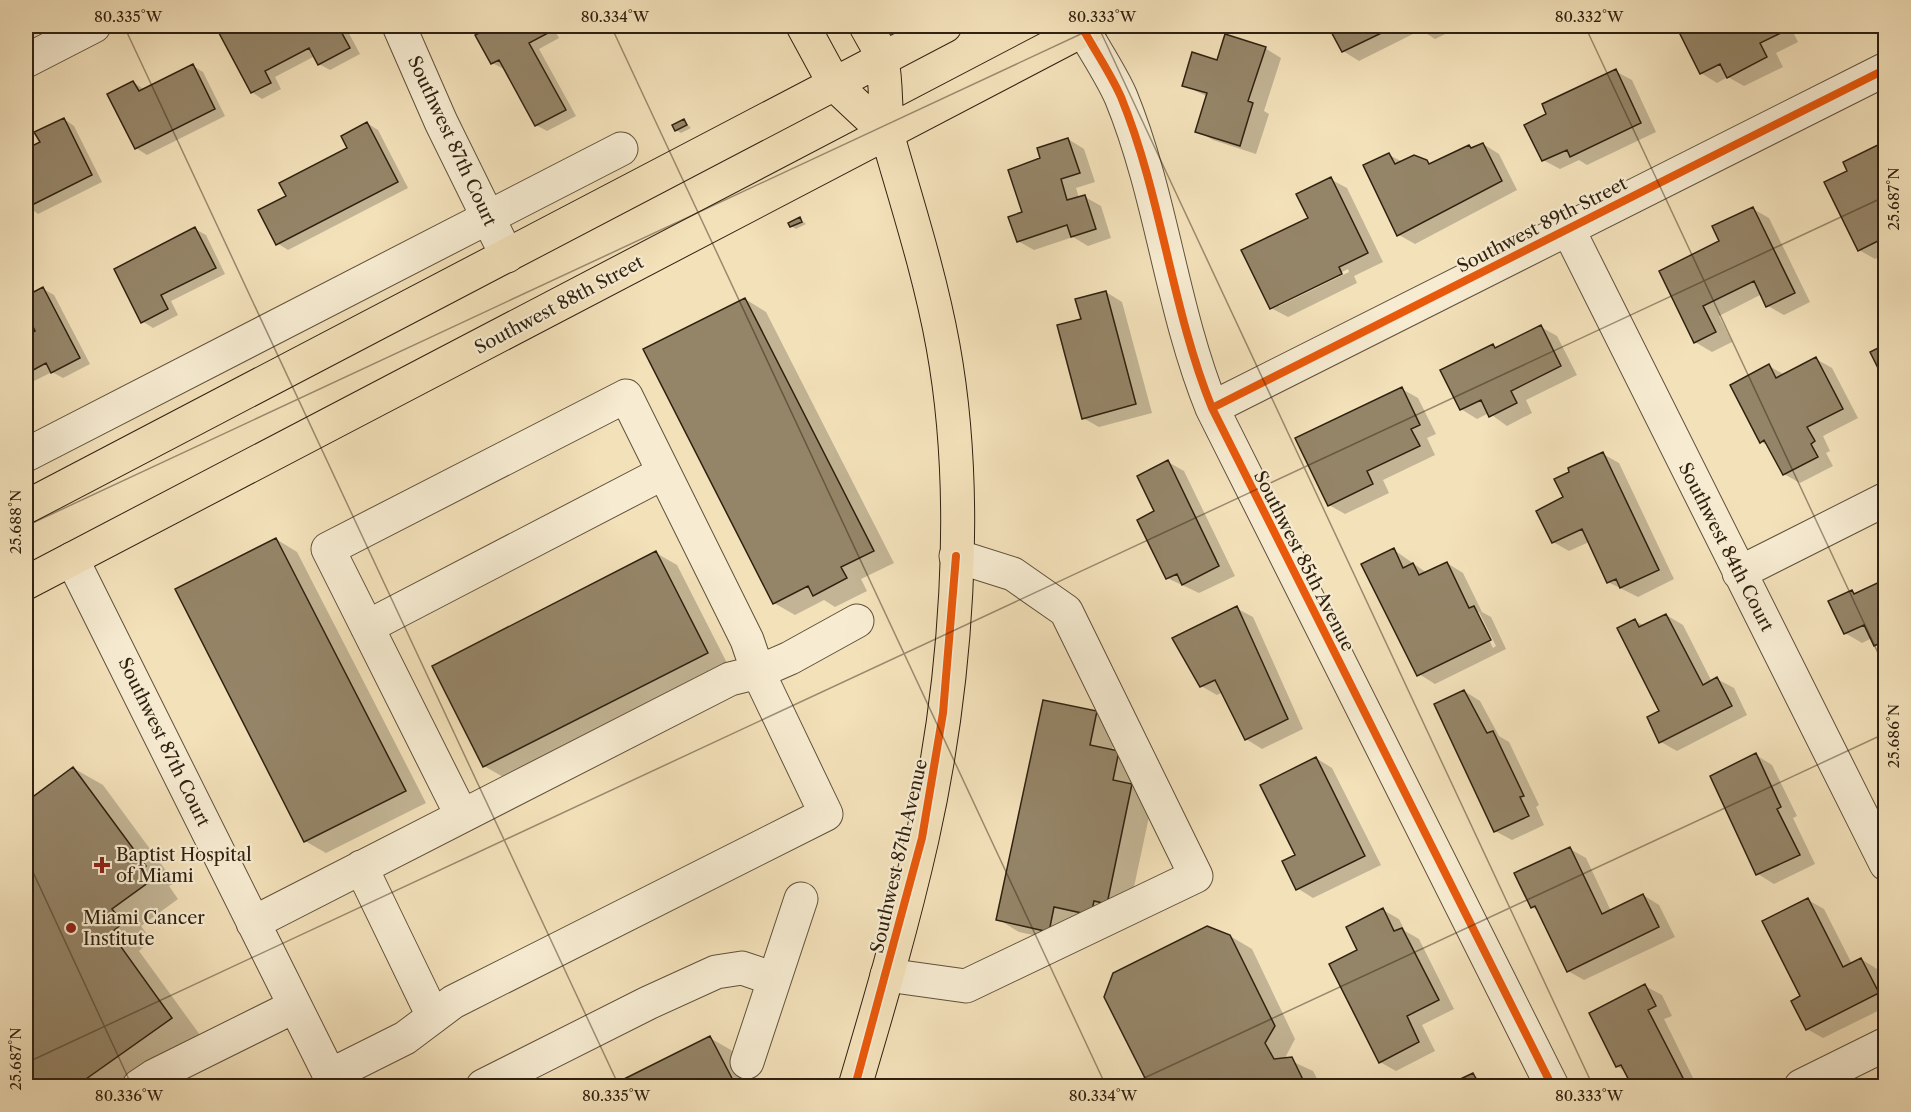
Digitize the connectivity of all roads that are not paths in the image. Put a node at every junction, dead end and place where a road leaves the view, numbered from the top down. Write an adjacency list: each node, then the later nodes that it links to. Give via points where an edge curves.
1 (94, 26): 8 (street)
2 (399, 26): 13 (street, Southwest 87th Court)
3 (803, 26): 10 (main road)
4 (866, 26): 7 (main road, Southwest 87th Avenue)
5 (945, 26): 7 (main road)
6 (1087, 27): 11 (main road, Southwest 88th Street); 16 (street, Southwest 85th Avenue, via 1124,106 1153,199 1185,334)
7 (882, 58): 10 (main road); 11 (main road, Southwest 87th Avenue)
8 (26, 61)
9 (1886, 69): 14 (street, Southwest 89th Street)
10 (835, 85): 11 (main road); 15 (main road)
11 (886, 133): 21 (main road, Southwest 87th Avenue, via 928,276 943,348 955,463); 22 (main road, Southwest 88th Street)
12 (621, 149): 13 (street)
13 (488, 216): 15 (street, Southwest 87th Court); 17 (street)
14 (1568, 229): 16 (street, Southwest 89th Street); 23 (street, Southwest 84th Court)
15 (507, 255): 20 (main road)
16 (1212, 408): 43 (street, Southwest 85th Avenue)
17 (26, 454)
18 (663, 473): 26 (street); 26 (street, via 626,396 328,549); 27 (street, via 747,640)
19 (1886, 499): 23 (street)
20 (26, 507)
21 (956, 556): 33 (main road, Southwest 87th Avenue, via 935,772); 33 (street, via 1013,574 1066,611 1197,876 966,986)
22 (72, 560): 24 (main road, Southwest 88th Street); 32 (street, Southwest 87th Court)
23 (1739, 573): 29 (street, Southwest 84th Court)
24 (26, 583)
25 (857, 621): 27 (street)
26 (367, 627): 28 (street)
27 (758, 672): 28 (street, via 730,679); 36 (street, via 826,814 453,1002)
28 (462, 816): 30 (street)
29 (1886, 864)
30 (361, 867): 32 (street); 36 (street)
31 (801, 899): 34 (street)
32 (253, 923): 35 (street, Southwest 87th Court)
33 (887, 975): 42 (main road, Southwest 87th Avenue)
34 (774, 979): 38 (street); 41 (street, via 742,968 716,972)
35 (295, 1006): 39 (street, Southwest 87th Court); 40 (street)
36 (433, 1016): 39 (street, via 405,1038)
37 (1886, 1044): 44 (street)
38 (747, 1062)
39 (332, 1081)
40 (140, 1086)
41 (483, 1086)
42 (855, 1086)
43 (1552, 1086)
44 (1801, 1086)

